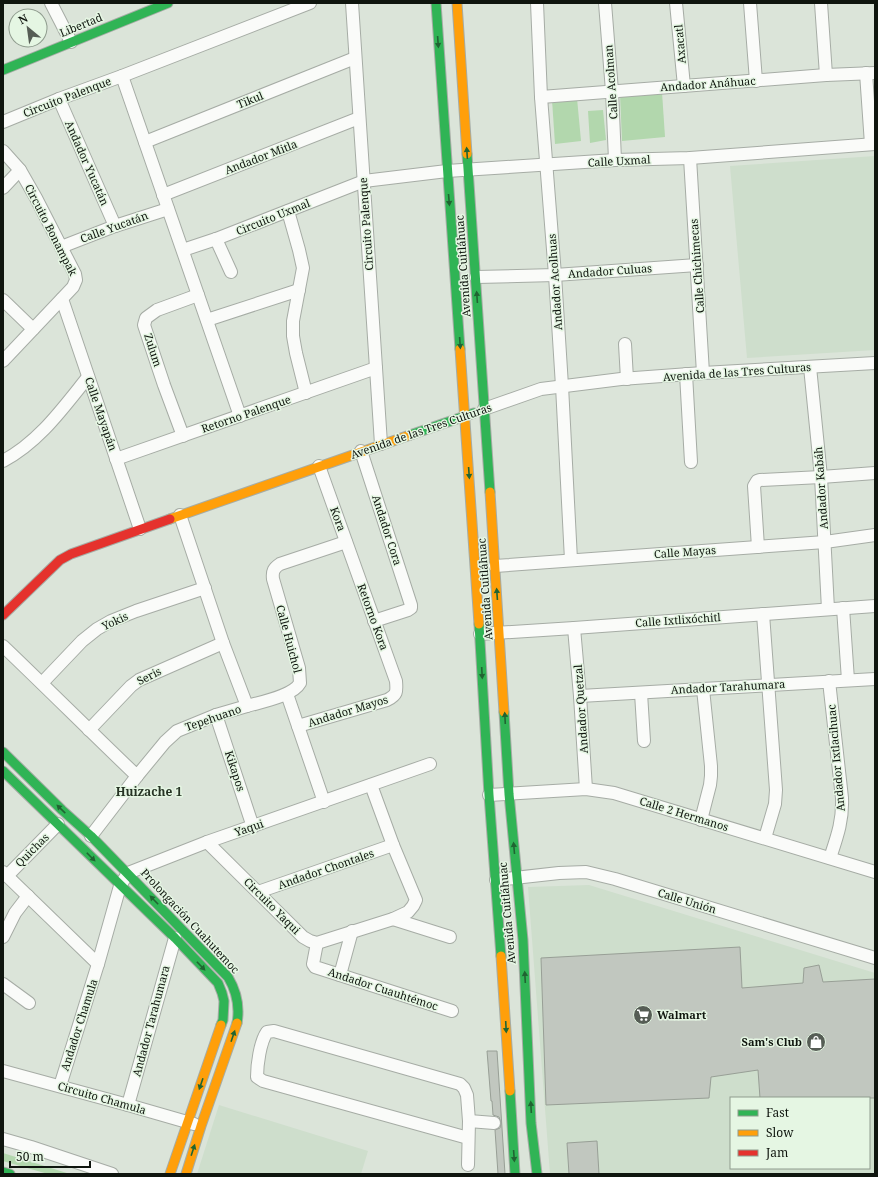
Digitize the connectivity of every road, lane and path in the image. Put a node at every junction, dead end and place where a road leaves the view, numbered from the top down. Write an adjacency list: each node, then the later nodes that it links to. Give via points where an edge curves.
1 (51, 3): 12 (street)
2 (310, 3): 17 (street, Circuito Palenque)
3 (352, 3): 13 (street, Circuito Palenque)
4 (436, 3): 33 (main road, Avenida Cuitláhuac, one-way to 33)
5 (457, 3): 32 (main road, Avenida Cuitláhuac, one-way to 5)
6 (537, 3): 21 (street, Andador Acolhuas)
7 (605, 3): 20 (street, Calle Acolman)
8 (676, 3): 19 (street, Axacatl)
9 (750, 3): 18 (street)
10 (820, 3): 16 (street)
11 (165, 4): 12 (main road, Libertad)
12 (71, 42): 14 (main road, Libertad)
13 (355, 58): 23 (street, Circuito Palenque); 25 (street, Tikul)
14 (3, 70)
15 (871, 73): 16 (street, Andador Anáhuac); 26 (street)
16 (826, 75): 18 (street, Andador Anáhuac)
17 (122, 76): 22 (street, Circuito Palenque); 25 (street)
18 (756, 81): 19 (street, Andador Anáhuac)
19 (684, 86): 20 (street, Andador Anáhuac)
20 (612, 91): 21 (street, Andador Anáhuac); 29 (street, Calle Acolman)
21 (541, 97): 30 (street, Andador Acolhuas)
22 (59, 99): 24 (street, Circuito Palenque); 39 (street, Andador Yucatán)
23 (359, 118): 34 (street, Circuito Palenque); 36 (street, Andador Mitla)
24 (3, 122)
25 (145, 142): 36 (street)
26 (873, 144): 28 (street, Calle Uxmal)
27 (3, 151): 31 (street, Circuito Bonampak)
28 (690, 158): 29 (street, Calle Uxmal); 43 (street, Calle Chichimecas)
29 (615, 160): 30 (street, Calle Uxmal)
30 (546, 166): 32 (street, Calle Uxmal); 45 (street, Andador Acolhuas)
31 (20, 170): 35 (street); 41 (street, Circuito Bonampak)
32 (468, 170): 33 (street, Calle Uxmal); 46 (main road, Avenida Cuitláhuac)
33 (447, 171): 34 (street, Calle Uxmal); 66 (main road, Avenida Cuitláhuac, one-way to 66)
34 (364, 182): 38 (street, Circuito Uxmal); 57 (street, Circuito Palenque)
35 (3, 188)
36 (163, 195): 37 (street)
37 (168, 209): 39 (street, Calle Yucatán); 42 (street)
38 (288, 211): 40 (street, Circuito Uxmal); 47 (street, via 303,268)
39 (115, 226): 41 (street, Calle Yucatán)
40 (216, 239): 42 (street, Circuito Uxmal); 44 (street)
41 (61, 247): 49 (street, Circuito Bonampak, via 76,280)
42 (183, 250): 48 (street)
43 (696, 265): 45 (street, Andador Culuas); 58 (street, Calle Chichimecas)
44 (231, 272)
45 (555, 275): 46 (street, Andador Culuas); 62 (street, Andador Acolhuas)
46 (476, 277): 64 (main road, Avenida Cuitláhuac, one-way to 46)
47 (299, 290): 51 (street); 63 (street, via 293,336)
48 (198, 295): 51 (street); 67 (street, Zulum, via 158,310 146,318 144,325)
49 (62, 299): 52 (street, Circuito Bonampak); 60 (street, Calle Mayapán)
50 (3, 300): 52 (street)
51 (207, 320): 65 (street)
52 (33, 330): 54 (street, Circuito Bonampak)
53 (625, 344): 61 (street)
54 (3, 361)
55 (875, 363): 56 (street, Avenida de las Tres Culturas)
56 (810, 367): 58 (street, Avenida de las Tres Culturas); 75 (street, Andador Kabáh)
57 (376, 368): 63 (street, Retorno Palenque); 68 (street, Circuito Palenque)
58 (703, 373): 59 (street, Avenida de las Tres Culturas)
59 (686, 374): 61 (street, Avenida de las Tres Culturas); 72 (street)
60 (88, 377): 70 (street, Calle Mayapán); 71 (street, via 38,436)
61 (627, 379): 62 (street, Avenida de las Tres Culturas)
62 (562, 386): 64 (street, Avenida de las Tres Culturas, via 541,389); 82 (street, Andador Acolhuas)
63 (306, 393): 65 (street, Retorno Palenque)
64 (484, 409): 66 (main road, Avenida de las Tres Culturas); 83 (main road, Avenida Cuitláhuac)
65 (240, 416): 67 (street, Retorno Palenque)
66 (465, 416): 68 (main road, Avenida de las Tres Culturas); 94 (main road, Avenida Cuitláhuac, one-way to 94)
67 (183, 436): 70 (street, Retorno Palenque)
68 (381, 444): 69 (main road, Avenida de las Tres Culturas)
69 (362, 451): 73 (main road, Avenida de las Tres Culturas); 91 (street, Andador Cora, via 411,605 411,608)
70 (116, 459): 77 (street, Calle Mayapán)
71 (3, 461)
72 (691, 462)
73 (319, 466): 76 (main road, Avenida de las Tres Culturas); 79 (street, Kora)
74 (875, 473): 75 (street)
75 (821, 477): 80 (street, Andador Kabáh); 81 (street, via 757,481 754,486)
76 (180, 515): 77 (main road, Avenida de las Tres Culturas); 85 (street, Tepehuano)
77 (140, 529): 90 (main road, Avenida de las Tres Culturas, via 60,560)
78 (875, 535): 80 (street, Calle Mayas)
79 (346, 542): 84 (street, Kora, via 280,564); 91 (street, Retorno Kora)
80 (825, 542): 81 (street, Calle Mayas); 88 (street, Andador Kabáh)
81 (758, 547): 82 (street, Calle Mayas)
82 (571, 560): 83 (street, Calle Mayas)
83 (495, 566): 93 (main road, Avenida Cuitláhuac, one-way to 83)
84 (273, 570): 105 (street, Calle Huichol, via 273,579 299,673 300,683)
85 (205, 588): 95 (street, Tepehuano); 100 (street, Yokis, via 136,611 97,629)
86 (875, 606): 87 (street, Calle Ixtlixóchitl)
87 (843, 608): 88 (street, Calle Ixtlixóchitl); 98 (street)
88 (828, 609): 89 (street, Calle Ixtlixóchitl)
89 (763, 614): 92 (street, Calle Ixtlixóchitl); 101 (street)
90 (3, 615)
91 (374, 621): 103 (street, Retorno Kora, via 396,681)
92 (574, 628): 93 (street, Calle Ixtlixóchitl); 106 (street, Andador Quetzal)
93 (500, 633): 94 (street, Calle Ixtlixóchitl); 118 (main road, Avenida Cuitláhuac, one-way to 93)
94 (480, 634): 119 (main road, Avenida Cuitláhuac, one-way to 119)
95 (223, 643): 107 (street, Tepehuano); 110 (street, Seris, via 139,680 130,686)
96 (3, 646): 100 (street)
97 (875, 679): 98 (street, Andador Tarahumara)
98 (848, 680): 99 (street, Andador Tarahumara)
99 (829, 681): 101 (street, Andador Tarahumara); 128 (street, Andador Ixtlacihuac, via 842,798 841,825)
100 (42, 683): 110 (street)
101 (769, 685): 102 (street, Andador Tarahumara); 125 (street, via 776,790 775,804)
102 (703, 689): 104 (street, Andador Tarahumara); 121 (street, via 711,776)
103 (396, 693): 109 (street, Andador Mayos, via 387,700)
104 (641, 693): 106 (street, Andador Tarahumara); 111 (street)
105 (287, 694): 107 (street); 109 (street)
106 (580, 696): 117 (street, Andador Quetzal)
107 (247, 706): 108 (street, Tepehuano)
108 (216, 715): 115 (street, Tepehuano, via 177,731); 123 (street, Kikapos)
109 (298, 726): 120 (street)
110 (89, 730): 115 (street)
111 (644, 741)
112 (3, 752): 124 (main road, Prolongación Cuahutemoc, one-way to 112)
113 (430, 764): 116 (street)
114 (3, 771): 122 (main road, Prolongación Cuahutemoc)
115 (137, 776): 124 (street, Tepehuano)
116 (371, 785): 120 (street, Yaqui); 127 (street)
117 (586, 789): 118 (street, Calle 2 Hermanos); 121 (street, Calle 2 Hermanos, via 614,793)
118 (509, 794): 119 (street, Calle 2 Hermanos); 132 (main road, Avenida Cuitláhuac, one-way to 118)
119 (489, 795): 133 (main road, Avenida Cuitláhuac)
120 (324, 802): 123 (street, Yaqui)
121 (701, 820): 125 (street, Calle 2 Hermanos)
122 (58, 824): 131 (street, Quichas); 134 (main road, Prolongación Cuahutemoc, one-way to 134)
123 (253, 827): 126 (street, Yaqui)
124 (91, 836): 130 (main road, Prolongación Cuahutemoc)
125 (764, 838): 128 (street, Calle 2 Hermanos)
126 (207, 842): 130 (street, Yaqui); 135 (street, Circuito Yaqui)
127 (393, 845): 135 (street, Andador Chontales); 137 (street, via 416,900 408,912)
128 (830, 858): 129 (street, Calle 2 Hermanos)
129 (875, 872)
130 (128, 873): 134 (street, Andador Chamula); 156 (main road, Prolongación Cuahutemoc, one-way to 130, via 237,1025 238,997 228,977)
131 (5, 874): 136 (street)
132 (517, 878): 133 (street, Calle Unión); 143 (street, Calle Unión, via 586,872); 155 (main road, Avenida Cuitláhuac, one-way to 132, via 523,940)
133 (496, 880): 154 (main road, Avenida Cuitláhuac, one-way to 154)
134 (120, 886): 141 (main road, Prolongación Cuahutemoc); 144 (street, Andador Chamula)
135 (258, 892): 142 (street, Circuito Yaqui, via 303,937)
136 (28, 896): 139 (street, via 15,913); 144 (street)
137 (393, 919): 138 (street); 140 (street)
138 (352, 931): 142 (street); 145 (street)
139 (3, 937)
140 (450, 937)
141 (174, 938): 151 (street, Andador Tarahumara); 153 (main road, Prolongación Cuahutemoc, one-way to 153, via 218,983 225,1004 224,1020)
142 (317, 943): 145 (street, Andador Cuauhtémoc, via 314,966)
143 (875, 958)
144 (98, 964): 150 (street, Andador Chamula)
145 (340, 975): 148 (street, Andador Cuauhtémoc)
146 (3, 984): 147 (street)
147 (29, 1003)
148 (452, 1011)
149 (3, 1071): 150 (street, Circuito Chamula)
150 (60, 1086): 151 (street, Circuito Chamula)
151 (128, 1105): 153 (street, Circuito Chamula)
152 (469, 1122): 154 (street); 157 (street); 157 (street, via 467,1095 460,1084 274,1031 267,1032 263,1037 257,1077 263,1081)
153 (188, 1123): 156 (street, Circuito Chamula); 164 (main road, Prolongación Cuahutemoc)
154 (504, 1123): 155 (street); 166 (main road, Avenida Cuitláhuac, one-way to 166)
155 (531, 1123): 167 (main road, Avenida Cuitláhuac)
156 (201, 1126): 165 (main road, Prolongación Cuahutemoc, one-way to 156)
157 (468, 1138): 159 (street)
158 (3, 1139): 161 (street)
159 (468, 1165)
160 (3, 1172): 162 (main road)
161 (98, 1172): 163 (street)
162 (10, 1174)
163 (112, 1174)
164 (170, 1174)
165 (186, 1174)
166 (515, 1174)
167 (536, 1174)

